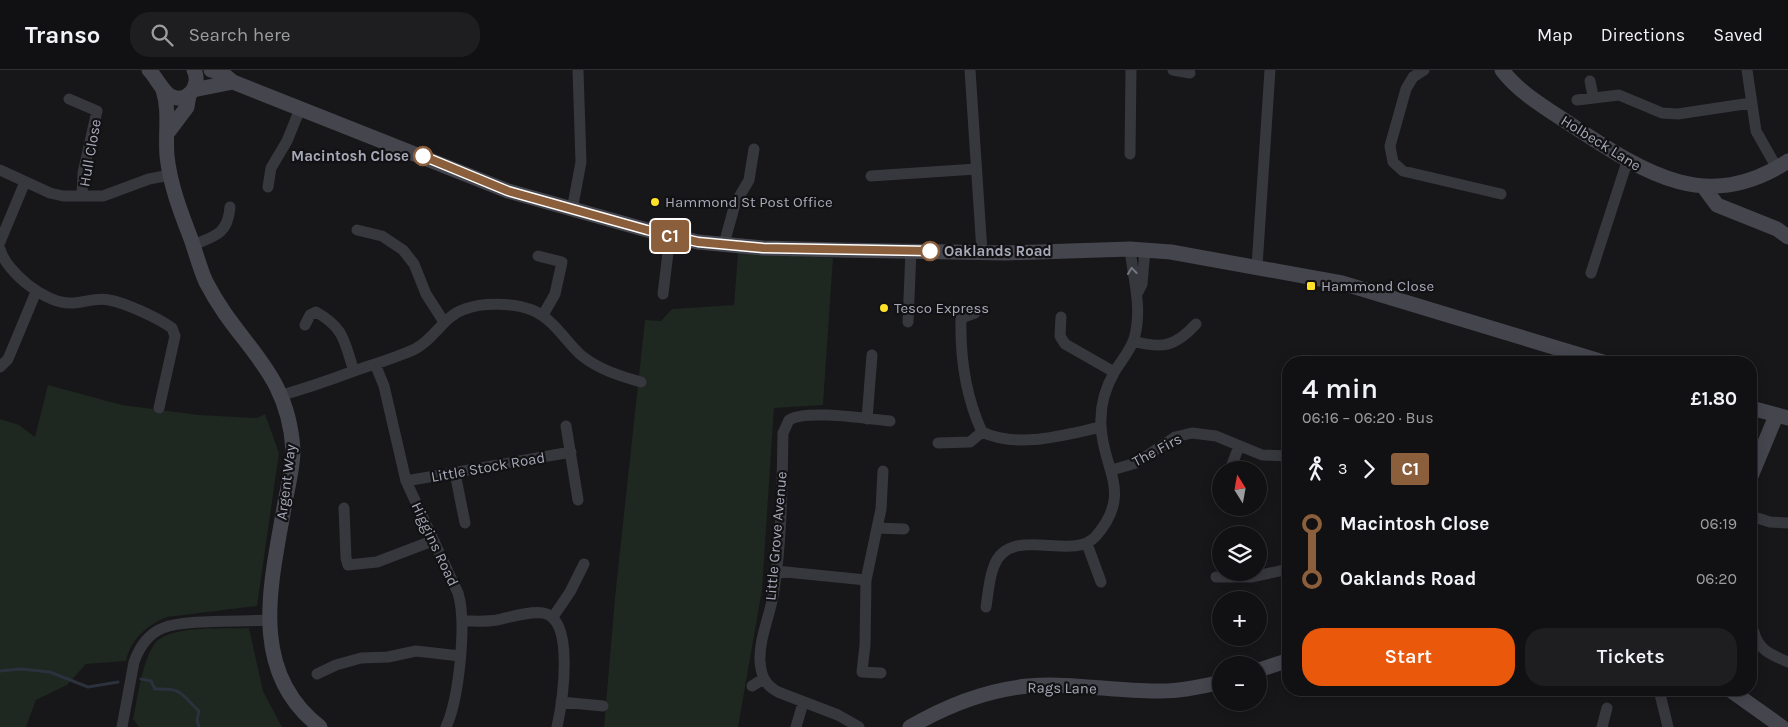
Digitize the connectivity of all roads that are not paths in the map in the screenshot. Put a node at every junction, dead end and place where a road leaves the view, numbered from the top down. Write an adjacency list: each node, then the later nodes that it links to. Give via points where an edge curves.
1 (148, 70): 14 (street)
2 (194, 70): 16 (street, via 197,80)
3 (211, 70): 15 (street, via 222,73)
4 (578, 70): 37 (street, via 581,162)
5 (970, 70): 28 (street)
6 (1131, 70): 24 (street)
7 (1173, 70): 12 (street)
8 (1270, 70): 49 (street)
9 (1424, 70): 34 (street, via 1413,77 1402,101 1390,146 1393,162 1403,171)
10 (1502, 70): 25 (street, Holbeck Lane, via 1546,108)
11 (1747, 70): 20 (street)
12 (1190, 73)
13 (1590, 80): 17 (street)
14 (163, 81): 16 (street, via 167,94 178,98); 22 (street, Argent Way)
15 (233, 82): 16 (street); 21 (street)
16 (191, 93): 22 (street, via 186,107)
17 (1593, 96): 19 (street); 20 (street, via 1619,95 1662,113 1678,114)
18 (69, 99): 35 (street, Hull Close, via 97,111 83,173)
19 (1577, 100)
20 (1751, 103): 26 (street, via 1756,131)
21 (300, 109): 33 (street, via 270,168); 37 (street, via 508,191)
22 (169, 131): 29 (street, Argent Way)
23 (754, 149): 42 (street, via 749,180 735,204)
24 (1130, 154)
25 (1627, 162): 32 (street, Holbeck Lane, via 1654,175); 50 (street)
26 (1783, 165): 32 (street, Holbeck Lane, via 1750,180 1723,186)
27 (0, 170): 31 (street)
28 (976, 170): 30 (street); 47 (street)
29 (170, 175): 35 (street, via 149,179 111,194); 43 (street, Argent Way)
30 (872, 176)
31 (25, 182): 35 (street, via 56,195); 41 (street)
32 (1703, 186): 40 (street, via 1717,205)
33 (268, 187)
34 (1501, 194)
35 (82, 196)
36 (230, 207): 43 (street, via 225,228)
37 (572, 210): 39 (street)
38 (357, 230): 56 (street, via 382,236 403,250 414,264 426,294)
39 (670, 236): 42 (street); 52 (street)
40 (1788, 236)
41 (0, 242)
42 (724, 244): 46 (street)
43 (193, 245): 68 (street, Argent Way, via 206,281)
44 (0, 249): 51 (street, via 17,274)
45 (1137, 249): 47 (street); 49 (street); 60 (street, via 1134,283 1138,292 1137,320)
46 (911, 251): 47 (street); 57 (street)
47 (982, 252)
48 (538, 256): 54 (street, via 562,262 555,294)
49 (1257, 266): 62 (street, via 1378,293)
50 (1590, 272)
51 (36, 292): 64 (street, via 8,359); 69 (street, via 63,302 99,298 115,301 172,328 175,336)
52 (663, 294)
53 (975, 313): 76 (street, via 960,318 961,355 966,383)
54 (543, 315): 56 (street, via 517,306 480,306 458,311); 67 (street, via 582,356 604,370)
55 (1061, 317): 66 (street, via 1060,336 1065,344)
56 (444, 322): 63 (street, via 422,345)
57 (908, 322)
58 (1196, 324): 60 (street, via 1167,345 1154,346)
59 (306, 325): 65 (street, via 310,315 316,312 331,321 340,330)
60 (1133, 341): 66 (street)
61 (872, 355): 72 (street)
62 (1583, 356)
63 (375, 364): 65 (street); 86 (street, Higgins Road, via 384,386)
64 (0, 367)
65 (354, 371): 68 (street)
66 (1114, 372): 75 (street, via 1103,400)
67 (641, 382)
68 (282, 395): 104 (street, Argent Way, via 293,453)
69 (159, 408)
70 (1757, 410): 71 (street)
71 (1782, 417): 82 (street)
72 (867, 419): 73 (street); 97 (street, Little Grove Avenue, via 811,415 792,417 786,423 782,433 781,516)
73 (890, 421)
74 (566, 426): 79 (street)
75 (1101, 427): 76 (street, via 1031,439); 83 (street)
76 (982, 432): 77 (street, via 970,442)
77 (938, 443)
78 (1239, 446): 80 (street, The Firs, via 1262,455); 81 (street); 83 (street, The Firs, via 1207,434 1187,433 1175,437 1136,463)
79 (571, 452): 85 (street, Little Stock Road); 87 (street)
80 (1282, 456)
81 (1233, 461)
82 (1757, 465)
83 (1112, 470): 95 (street, via 1115,493 1112,508 1100,531)
84 (882, 471): 92 (street)
85 (456, 473): 86 (street, Little Stock Road); 90 (street)
86 (406, 481): 94 (street, Higgins Road)
87 (578, 500)
88 (344, 508): 94 (street, via 348,564 376,562)
89 (1757, 518): 91 (street)
90 (465, 523)
91 (1788, 523)
92 (877, 528): 93 (street); 100 (street)
93 (904, 530)
94 (432, 541): 105 (street, Higgins Road, via 458,593)
95 (1087, 544): 101 (street); 102 (street, via 1027,545 1009,550 993,566)
96 (584, 564): 103 (street)
97 (776, 570): 100 (street); 113 (street, Little Grove Avenue, via 761,649)
98 (1282, 570): 99 (street)
99 (1267, 574)
100 (866, 580): 111 (street, via 862,672)
101 (1101, 582)
102 (986, 607)
103 (553, 617): 105 (street, via 538,613); 118 (street, via 562,634)
104 (268, 620): 122 (street, via 182,623 156,632 142,645 134,662); 123 (street, Argent Way, via 272,650 284,683 297,704)
105 (463, 621): 107 (street, Higgins Road)
106 (1757, 643): 109 (street, via 1767,653)
107 (460, 656): 112 (street, via 416,651 361,658); 124 (street, Higgins Road, via 452,712)
108 (1282, 662): 110 (street)
109 (1788, 662)
110 (1267, 667)
111 (880, 672)
112 (317, 674)
113 (764, 679): 115 (street); 119 (street, via 771,688)
114 (1212, 684): 128 (street, Rags Lane, via 1161,692 1055,686 1010,688 966,701)
115 (752, 686)
116 (1660, 696): 130 (street)
117 (1738, 696): 131 (street)
118 (562, 702): 120 (street); 125 (street)
119 (804, 703): 126 (street); 127 (street, via 838,715)
120 (603, 706)
121 (1607, 708): 129 (street)
122 (122, 727)
123 (320, 727)
124 (446, 727)
125 (557, 727)
126 (796, 727)
127 (859, 727)
128 (910, 727)
129 (1602, 727)
130 (1668, 727)
131 (1782, 727)

